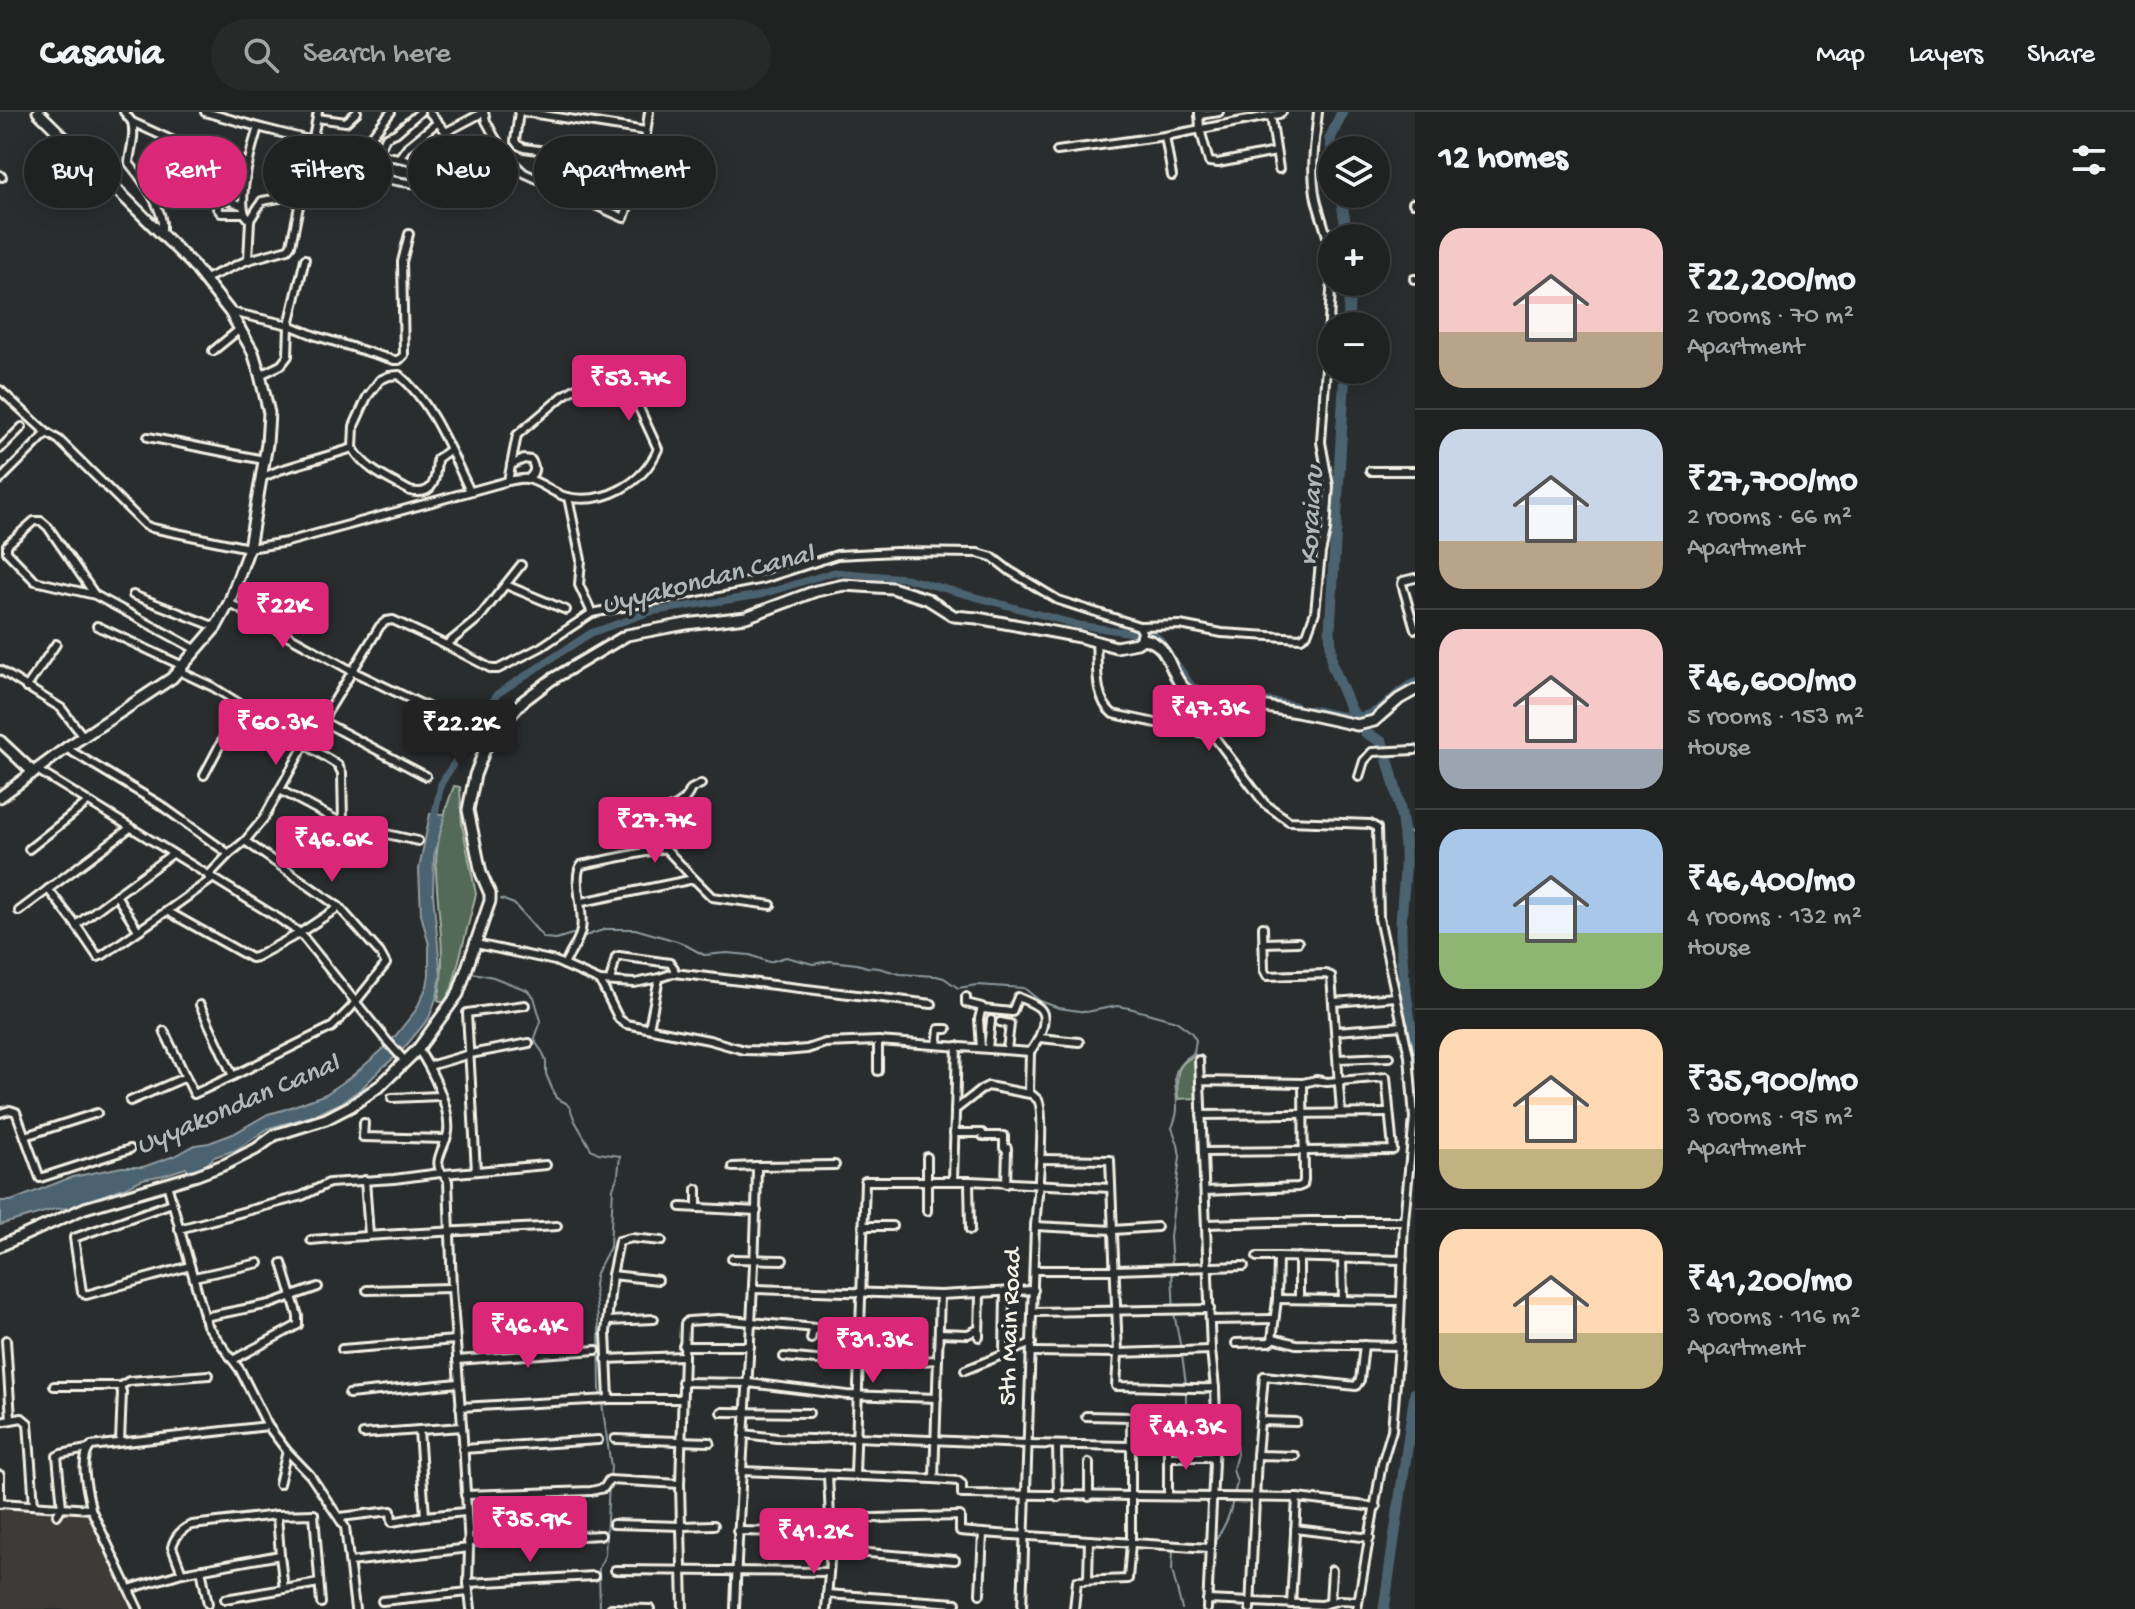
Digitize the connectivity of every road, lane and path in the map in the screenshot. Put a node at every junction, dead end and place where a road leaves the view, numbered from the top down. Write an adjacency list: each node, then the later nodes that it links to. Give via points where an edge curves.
1 (38, 112): 52 (street)
2 (124, 112): 17 (street)
3 (205, 112): 19 (street)
4 (357, 112): 15 (street, via 346,122)
5 (391, 112): 26 (street)
6 (420, 112): 27 (street)
7 (429, 112): 18 (street)
8 (484, 112): 22 (street); 29 (street)
9 (521, 112): 21 (street); 30 (street)
10 (649, 112): 21 (street)
11 (1219, 112): 14 (street)
12 (1282, 112): 16 (street)
13 (1318, 112): 51 (street, via 1313,169)
14 (1199, 114): 20 (street)
15 (318, 115): 25 (street)
16 (1271, 116): 20 (street); 36 (street)
17 (132, 122): 23 (street); 52 (street, via 129,163 162,216)
18 (438, 122): 22 (street); 38 (street)
19 (258, 127): 24 (street); 40 (street)
20 (1200, 129): 32 (street); 36 (street, via 1209,162)
21 (646, 131): 31 (street)
22 (446, 132): 28 (street)
23 (163, 136)
24 (288, 136)
25 (314, 136)
26 (372, 136)
27 (388, 136)
28 (446, 136)
29 (495, 136)
30 (516, 136)
31 (645, 136)
32 (1165, 136): 35 (street); 42 (street)
33 (518, 145): 34 (street)
34 (534, 149)
35 (1057, 151)
36 (1276, 152): 41 (street)
37 (392, 157): 38 (street)
38 (399, 158): 39 (street)
39 (408, 160)
40 (248, 163): 49 (street)
41 (1279, 169)
42 (1172, 176)
43 (263, 201): 50 (street)
44 (217, 208): 49 (street, via 221,213)
45 (240, 208): 49 (street)
46 (299, 208): 55 (street, via 288,249)
47 (602, 208): 48 (street, via 624,218)
48 (627, 208)
49 (244, 210): 50 (street)
50 (250, 220): 55 (street)
51 (1323, 224)
52 (161, 234): 56 (street)
53 (409, 234): 59 (street, via 402,262 404,355 399,360)
54 (305, 259): 59 (street)
55 (248, 260): 56 (street)
56 (205, 279): 58 (street)
57 (1331, 296): 90 (street, via 1321,442 1329,486 1326,531 1307,634 1301,638 1180,625)
58 (230, 312): 59 (street); 60 (street)
59 (289, 325): 62 (street, via 285,362)
60 (241, 328): 61 (street); 62 (street)
61 (213, 351)
62 (260, 375): 70 (street, via 269,413)
63 (0, 390): 65 (street)
64 (22, 427): 68 (street)
65 (47, 433): 76 (street); 80 (street, via 145,525)
66 (148, 437): 70 (street)
67 (353, 448): 69 (street, via 368,467 417,493 433,485 437,459); 69 (street, via 354,426 367,397 380,380 399,375 421,400); 74 (street)
68 (0, 449)
69 (449, 450): 78 (street)
70 (264, 460): 74 (street)
71 (511, 465): 75 (street, via 531,460 534,471); 77 (street); 79 (street, via 517,435 533,420 589,378 615,372 627,382 658,449 637,479 622,489 607,496)
72 (1370, 471): 73 (street)
73 (1415, 471)
74 (261, 478): 80 (street)
75 (527, 479): 77 (street); 79 (street)
76 (0, 480)
77 (508, 481): 78 (street)
78 (470, 491): 80 (street)
79 (568, 497): 88 (street, via 581,560 579,585)
80 (249, 548): 86 (street)
81 (521, 565): 83 (street)
82 (1415, 578): 92 (street, via 1402,584)
83 (506, 585): 87 (street); 96 (street, via 479,618)
84 (95, 595): 84 (street, via 41,521 34,521 7,545 7,552 35,581); 97 (street)
85 (133, 595): 91 (street)
86 (229, 603): 91 (street); 100 (street)
87 (566, 610)
88 (592, 613): 90 (street, via 763,579 837,555 978,553 1058,600); 96 (street, via 498,669)
89 (97, 626): 98 (street)
90 (1139, 626): 93 (street)
91 (216, 627): 97 (street)
92 (1415, 629)
93 (1140, 640): 94 (street, via 1116,647); 102 (street, via 1159,645 1192,694 1357,725 1374,721)
94 (1096, 642): 142 (street, via 954,616 927,599 892,588 844,585 746,617 627,635 522,702 485,749 468,810 490,894); 149 (street, via 1099,689 1113,714 1213,735 1265,804 1289,821 1375,826 1379,918)
95 (56, 644): 101 (street)
96 (446, 645): 100 (street, via 386,621)
97 (197, 650): 98 (street)
98 (181, 668): 103 (street); 106 (street)
99 (0, 670): 101 (street)
100 (352, 671): 104 (street); 105 (street)
101 (26, 688): 106 (street, via 65,712)
102 (1415, 690)
103 (241, 705): 108 (street); 112 (street)
104 (322, 721): 108 (street); 113 (street)
105 (465, 725)
106 (83, 736): 109 (street)
107 (0, 741): 111 (street)
108 (305, 744): 116 (street); 119 (street, via 341,768)
109 (66, 748): 111 (street); 126 (street)
110 (1415, 750): 114 (street, via 1372,752)
111 (36, 771): 117 (street); 118 (street)
112 (204, 775)
113 (426, 776)
114 (1359, 777)
115 (701, 784): 123 (street, via 678,806 637,819)
116 (280, 790): 119 (street); 121 (street)
117 (0, 797)
118 (88, 802): 120 (street); 124 (street)
119 (346, 825): 122 (street)
120 (130, 828): 125 (street); 129 (street)
121 (245, 841): 126 (street); 133 (street)
122 (418, 841)
123 (665, 848): 128 (street); 131 (street, via 581,865 577,875)
124 (29, 849)
125 (172, 854): 127 (street); 130 (street)
126 (229, 854): 127 (street)
127 (210, 878): 135 (street); 139 (street)
128 (694, 879): 131 (street); 132 (street, via 712,897)
129 (48, 889): 134 (street); 136 (street)
130 (116, 895): 136 (street); 138 (street)
131 (582, 902): 143 (street, via 581,930)
132 (771, 905)
133 (339, 907): 139 (street); 150 (street, via 385,961)
134 (19, 911)
135 (167, 911): 138 (street); 139 (street, via 251,958)
136 (76, 925): 138 (street, via 98,957)
137 (1263, 927): 141 (street)
138 (138, 930)
139 (300, 933): 150 (street)
140 (1298, 942): 141 (street)
141 (1263, 943): 151 (street, via 1267,976 1329,975)
142 (476, 944): 143 (street); 170 (street, via 458,994)
143 (564, 965): 146 (street)
144 (674, 973): 145 (street); 147 (street, via 670,963 616,957); 152 (street)
145 (659, 978): 147 (street); 159 (street)
146 (600, 981): 147 (street); 159 (street, via 622,1022)
147 (610, 981)
148 (966, 997): 155 (street, via 966,1003)
149 (1396, 997): 151 (street); 158 (street)
150 (356, 1001): 175 (street); 180 (street, via 332,1027)
151 (1334, 1002): 162 (street)
152 (932, 1004)
153 (200, 1005): 180 (street)
154 (525, 1005): 173 (street, via 467,1013)
155 (982, 1009): 163 (street, via 1012,1012 1018,997 1043,1014); 169 (street)
156 (991, 1020): 169 (street)
157 (1000, 1022): 171 (street, via 1010,1024)
158 (1403, 1026): 162 (street); 226 (street, via 1414,1118)
159 (649, 1028): 164 (street, via 744,1050)
160 (947, 1029): 167 (street, via 939,1029)
161 (164, 1031): 181 (street)
162 (1336, 1031): 176 (street)
163 (1040, 1038): 165 (street); 172 (street)
164 (878, 1041): 167 (street); 179 (street)
165 (1079, 1042)
166 (529, 1043): 173 (street)
167 (937, 1045): 168 (street)
168 (957, 1046): 169 (street); 189 (street)
169 (984, 1048): 171 (street)
170 (418, 1049): 175 (street); 178 (street)
171 (1007, 1050): 172 (street)
172 (1030, 1052): 185 (street, 5th Main Road)
173 (470, 1054): 178 (street); 209 (street)
174 (1390, 1057): 176 (street)
175 (402, 1058): 215 (street, via 381,1085 351,1106 275,1135 226,1164)
176 (1338, 1059): 183 (street)
177 (1199, 1060): 182 (street)
178 (429, 1066): 186 (street)
179 (878, 1071)
180 (233, 1076): 181 (street, via 194,1094)
181 (186, 1077): 188 (street)
182 (1200, 1081): 184 (street); 195 (street)
183 (1339, 1081): 184 (street); 190 (street); 193 (street, via 1386,1077)
184 (1303, 1083): 194 (street)
185 (1030, 1094): 189 (street, via 988,1086); 204 (street, 5th Main Road, via 1040,1104)
186 (440, 1096): 187 (street); 199 (street, via 447,1113)
187 (392, 1098)
188 (130, 1101)
189 (955, 1110): 197 (street)
190 (1341, 1112): 193 (street); 194 (street)
191 (0, 1113): 198 (street, via 16,1112)
192 (97, 1113): 198 (street)
193 (1389, 1113): 201 (street, via 1393,1150)
194 (1302, 1114): 195 (street); 201 (street)
195 (1201, 1115): 202 (street)
196 (364, 1123): 199 (street, via 363,1137)
197 (954, 1133): 213 (street); 216 (street, via 1004,1136)
198 (25, 1136): 200 (street, via 40,1178)
199 (446, 1139): 210 (street, via 437,1162)
200 (130, 1149)
201 (1303, 1151): 202 (street); 220 (street, via 1303,1185)
202 (1203, 1152): 220 (street)
203 (927, 1157): 212 (street)
204 (1041, 1159): 217 (street, 5th Main Road); 218 (street, via 1110,1160)
205 (546, 1165): 209 (street)
206 (835, 1165): 207 (street)
207 (757, 1166): 208 (street); 224 (street)
208 (733, 1167)
209 (476, 1171): 210 (street)
210 (442, 1173): 211 (street); 236 (street, via 448,1181)
211 (365, 1180): 233 (street, via 329,1183 302,1196); 237 (street)
212 (927, 1181): 213 (street); 225 (street); 229 (street, via 865,1181)
213 (953, 1181): 214 (street)
214 (969, 1181): 216 (street); 234 (street)
215 (167, 1184): 221 (street); 240 (street, via 85,1208)
216 (1006, 1184): 217 (street)
217 (1037, 1185): 218 (street); 231 (street, 5th Main Road)
218 (1111, 1188): 235 (street)
219 (697, 1189): 223 (street)
220 (1205, 1191): 227 (street)
221 (172, 1203): 233 (street); 251 (street, via 74,1238 82,1292)
222 (681, 1207): 223 (street)
223 (697, 1208): 224 (street)
224 (757, 1211): 246 (street)
225 (927, 1211)
226 (1404, 1221): 227 (street); 248 (street)
227 (1206, 1224): 253 (street)
228 (557, 1226): 236 (street)
229 (863, 1226): 230 (street); 265 (street)
230 (892, 1226)
231 (1035, 1226): 235 (street); 254 (street, 5th Main Road)
232 (1157, 1227): 235 (street)
233 (179, 1229): 251 (street)
234 (970, 1230)
235 (1113, 1230): 255 (street)
236 (450, 1233): 237 (street); 260 (street)
237 (369, 1235): 238 (street)
238 (311, 1240)
239 (662, 1241): 256 (street, via 619,1241)
240 (0, 1246)
241 (1257, 1257): 242 (street)
242 (1278, 1257): 243 (street); 269 (street)
243 (1299, 1257): 244 (street); 270 (street)
244 (1342, 1258): 248 (street); 271 (street)
245 (732, 1259): 246 (street)
246 (754, 1260): 247 (street); 261 (street)
247 (783, 1260)
248 (1403, 1260): 272 (street)
249 (259, 1263): 257 (street)
250 (282, 1263): 268 (street)
251 (190, 1266): 257 (street)
252 (1244, 1266): 253 (street)
253 (1208, 1267): 255 (street); 273 (street)
254 (1035, 1270): 255 (street); 263 (street, 5th Main Road)
255 (1115, 1270): 274 (street)
256 (612, 1275): 258 (street); 280 (street)
257 (194, 1277): 276 (street)
258 (658, 1280)
259 (318, 1287): 268 (street)
260 (452, 1288): 262 (street); 289 (street)
261 (754, 1289): 265 (street); 281 (street)
262 (367, 1290)
263 (1034, 1290): 264 (street); 275 (street, 5th Main Road)
264 (1005, 1292): 266 (street); 301 (street)
265 (861, 1293): 267 (street); 284 (street)
266 (980, 1294): 267 (street); 285 (street, via 979,1333)
267 (940, 1295): 285 (street)
268 (293, 1296): 276 (street); 305 (street, via 298,1325)
269 (1277, 1299): 270 (street); 278 (street)
270 (1299, 1299): 271 (street)
271 (1343, 1299): 272 (street)
272 (1400, 1301): 295 (street)
273 (1210, 1309): 274 (street); 279 (street)
274 (1116, 1311): 275 (street); 300 (street)
275 (1033, 1312): 290 (street, 5th Main Road)
276 (204, 1317): 305 (street)
277 (654, 1319): 280 (street)
278 (1274, 1319): 279 (street); 286 (street)
279 (1210, 1320): 298 (street)
280 (607, 1321): 304 (street)
281 (751, 1322): 282 (street); 293 (street, via 688,1321); 294 (street)
282 (816, 1328): 284 (street); 287 (street)
283 (899, 1328): 284 (street)
284 (860, 1329): 308 (street)
285 (939, 1333): 307 (street)
286 (1273, 1338): 291 (street); 292 (street, via 1296,1344)
287 (811, 1339)
288 (6, 1340): 328 (street)
289 (455, 1340): 296 (street); 306 (street)
290 (1032, 1343): 299 (street, 5th Main Road); 301 (street)
291 (1236, 1343)
292 (1364, 1345): 295 (street); 329 (street, via 1356,1386 1264,1376)
293 (683, 1346): 294 (street); 302 (street)
294 (750, 1346): 313 (street)
295 (1399, 1346): 374 (street, via 1392,1430)
296 (342, 1349)
297 (596, 1350): 306 (street)
298 (1211, 1350): 300 (street); 316 (street)
299 (1032, 1352): 300 (street); 344 (street, 5th Main Road)
300 (1118, 1353): 316 (street, via 1116,1386)
301 (1004, 1354): 309 (street)
302 (683, 1356): 304 (street); 311 (street)
303 (784, 1357): 308 (street)
304 (606, 1359): 321 (street)
305 (233, 1360): 332 (street)
306 (457, 1360): 312 (street)
307 (938, 1360): 308 (street); 319 (street)
308 (859, 1364): 318 (street)
309 (965, 1370)
310 (209, 1375): 315 (street)
311 (682, 1382): 313 (street); 320 (street)
312 (458, 1383): 317 (street); 322 (street)
313 (749, 1383): 318 (street); 324 (street)
314 (54, 1386): 315 (street)
315 (120, 1386): 342 (street)
316 (1215, 1388): 353 (street)
317 (349, 1394)
318 (858, 1395): 319 (street); 337 (street)
319 (937, 1398): 339 (street)
320 (682, 1399): 321 (street); 341 (street)
321 (603, 1400): 322 (street)
322 (460, 1407): 333 (street)
323 (721, 1412): 324 (street)
324 (745, 1413): 325 (street); 336 (street)
325 (809, 1413)
326 (1086, 1416): 327 (street)
327 (1131, 1417): 346 (street); 352 (street, via 1167,1420)
328 (11, 1419): 330 (street); 372 (street, via 28,1423)
329 (1260, 1421): 331 (street); 350 (street)
330 (0, 1422)
331 (1296, 1422)
332 (268, 1426): 342 (street); 349 (street)
333 (462, 1427): 334 (street); 348 (street)
334 (419, 1430): 335 (street); 379 (street)
335 (363, 1434)
336 (744, 1434): 337 (street); 355 (street)
337 (856, 1437): 339 (street); 357 (street)
338 (615, 1439): 341 (street)
339 (936, 1439): 344 (street); 359 (street)
340 (598, 1440): 348 (street)
341 (680, 1440): 343 (street); 361 (street)
342 (120, 1442): 347 (street)
343 (710, 1442)
344 (1028, 1444): 345 (street); 363 (street, 5th Main Road)
345 (1057, 1445): 346 (street); 366 (street)
346 (1131, 1446): 364 (street)
347 (87, 1449): 373 (street, via 57,1456); 375 (street)
348 (463, 1449): 362 (street)
349 (287, 1451): 360 (street); 380 (street)
350 (1257, 1455): 351 (street); 369 (street)
351 (1295, 1456)
352 (1168, 1457): 353 (street); 365 (street)
353 (1213, 1457): 368 (street)
354 (1089, 1463): 367 (street)
355 (741, 1471): 356 (street); 386 (street)
356 (828, 1475): 357 (street); 381 (street)
357 (855, 1475): 359 (street)
358 (0, 1476): 371 (street)
359 (934, 1479): 363 (street, via 958,1481 962,1494)
360 (279, 1484)
361 (680, 1484): 362 (street, via 609,1480 604,1488 591,1491); 384 (street)
362 (465, 1495): 376 (street)
363 (1027, 1496): 366 (street); 390 (street, 5th Main Road)
364 (1130, 1496): 365 (street); 367 (street); 393 (street)
365 (1168, 1496): 368 (street)
366 (1058, 1497): 367 (street)
367 (1089, 1497)
368 (1211, 1497): 369 (street); 395 (street)
369 (1256, 1497): 370 (street); 425 (street)
370 (1297, 1498): 374 (street); 385 (street)
371 (0, 1504): 372 (street)
372 (34, 1505): 373 (street)
373 (62, 1507): 375 (street); 377 (street)
374 (1376, 1507): 391 (street)
375 (91, 1509): 411 (street)
376 (465, 1512): 379 (street); 394 (street)
377 (57, 1515)
378 (277, 1515): 397 (street); 406 (street, via 187,1526 172,1547); 409 (street, via 314,1514)
379 (425, 1516): 380 (street, via 392,1522 391,1511)
380 (340, 1517): 399 (street)
381 (830, 1519): 387 (street); 388 (street, via 960,1516 960,1531)
382 (613, 1524): 384 (street)
383 (714, 1525): 384 (street)
384 (681, 1526): 402 (street)
385 (1295, 1529): 391 (street); 423 (street)
386 (737, 1531): 387 (street); 404 (street)
387 (830, 1533): 396 (street)
388 (983, 1533): 390 (street); 415 (street)
389 (597, 1535): 394 (street)
390 (1026, 1535): 392 (street); 434 (street, 5th Main Road)
391 (1370, 1538): 424 (street)
392 (1089, 1540): 393 (street); 408 (street)
393 (1131, 1543): 395 (street); 408 (street, via 1128,1579)
394 (468, 1545): 399 (street); 410 (street)
395 (1209, 1548): 417 (street)
396 (831, 1550): 398 (street); 405 (street)
397 (280, 1555): 400 (street); 412 (street)
398 (955, 1560)
399 (350, 1562): 428 (street)
400 (201, 1569): 406 (street); 422 (street)
401 (615, 1570): 402 (street)
402 (683, 1570): 404 (street); 431 (street)
403 (1332, 1570): 419 (street)
404 (736, 1572): 405 (street); 432 (street)
405 (829, 1572): 414 (street)
406 (182, 1573): 411 (street)
407 (594, 1576): 410 (street)
408 (1088, 1579): 435 (street, via 1077,1581)
409 (319, 1583): 412 (street); 420 (street)
410 (468, 1583): 413 (street)
411 (129, 1589): 427 (street)
412 (284, 1589): 416 (street)
413 (469, 1592): 418 (street); 429 (street)
414 (827, 1594): 421 (street); 433 (street)
415 (980, 1594)
416 (225, 1599)
417 (1207, 1600): 425 (street); 436 (street)
418 (382, 1601)
419 (1330, 1602): 423 (street); 424 (street)
420 (321, 1603)
421 (956, 1603)
422 (208, 1604)
423 (1291, 1604): 425 (street)
424 (1357, 1605)
425 (1250, 1606)
426 (611, 1608): 430 (street)
427 (138, 1609)
428 (355, 1609)
429 (471, 1609)
430 (650, 1609)
431 (683, 1609)
432 (735, 1609)
433 (826, 1609)
434 (1022, 1609)
435 (1074, 1609)
436 (1207, 1609)

